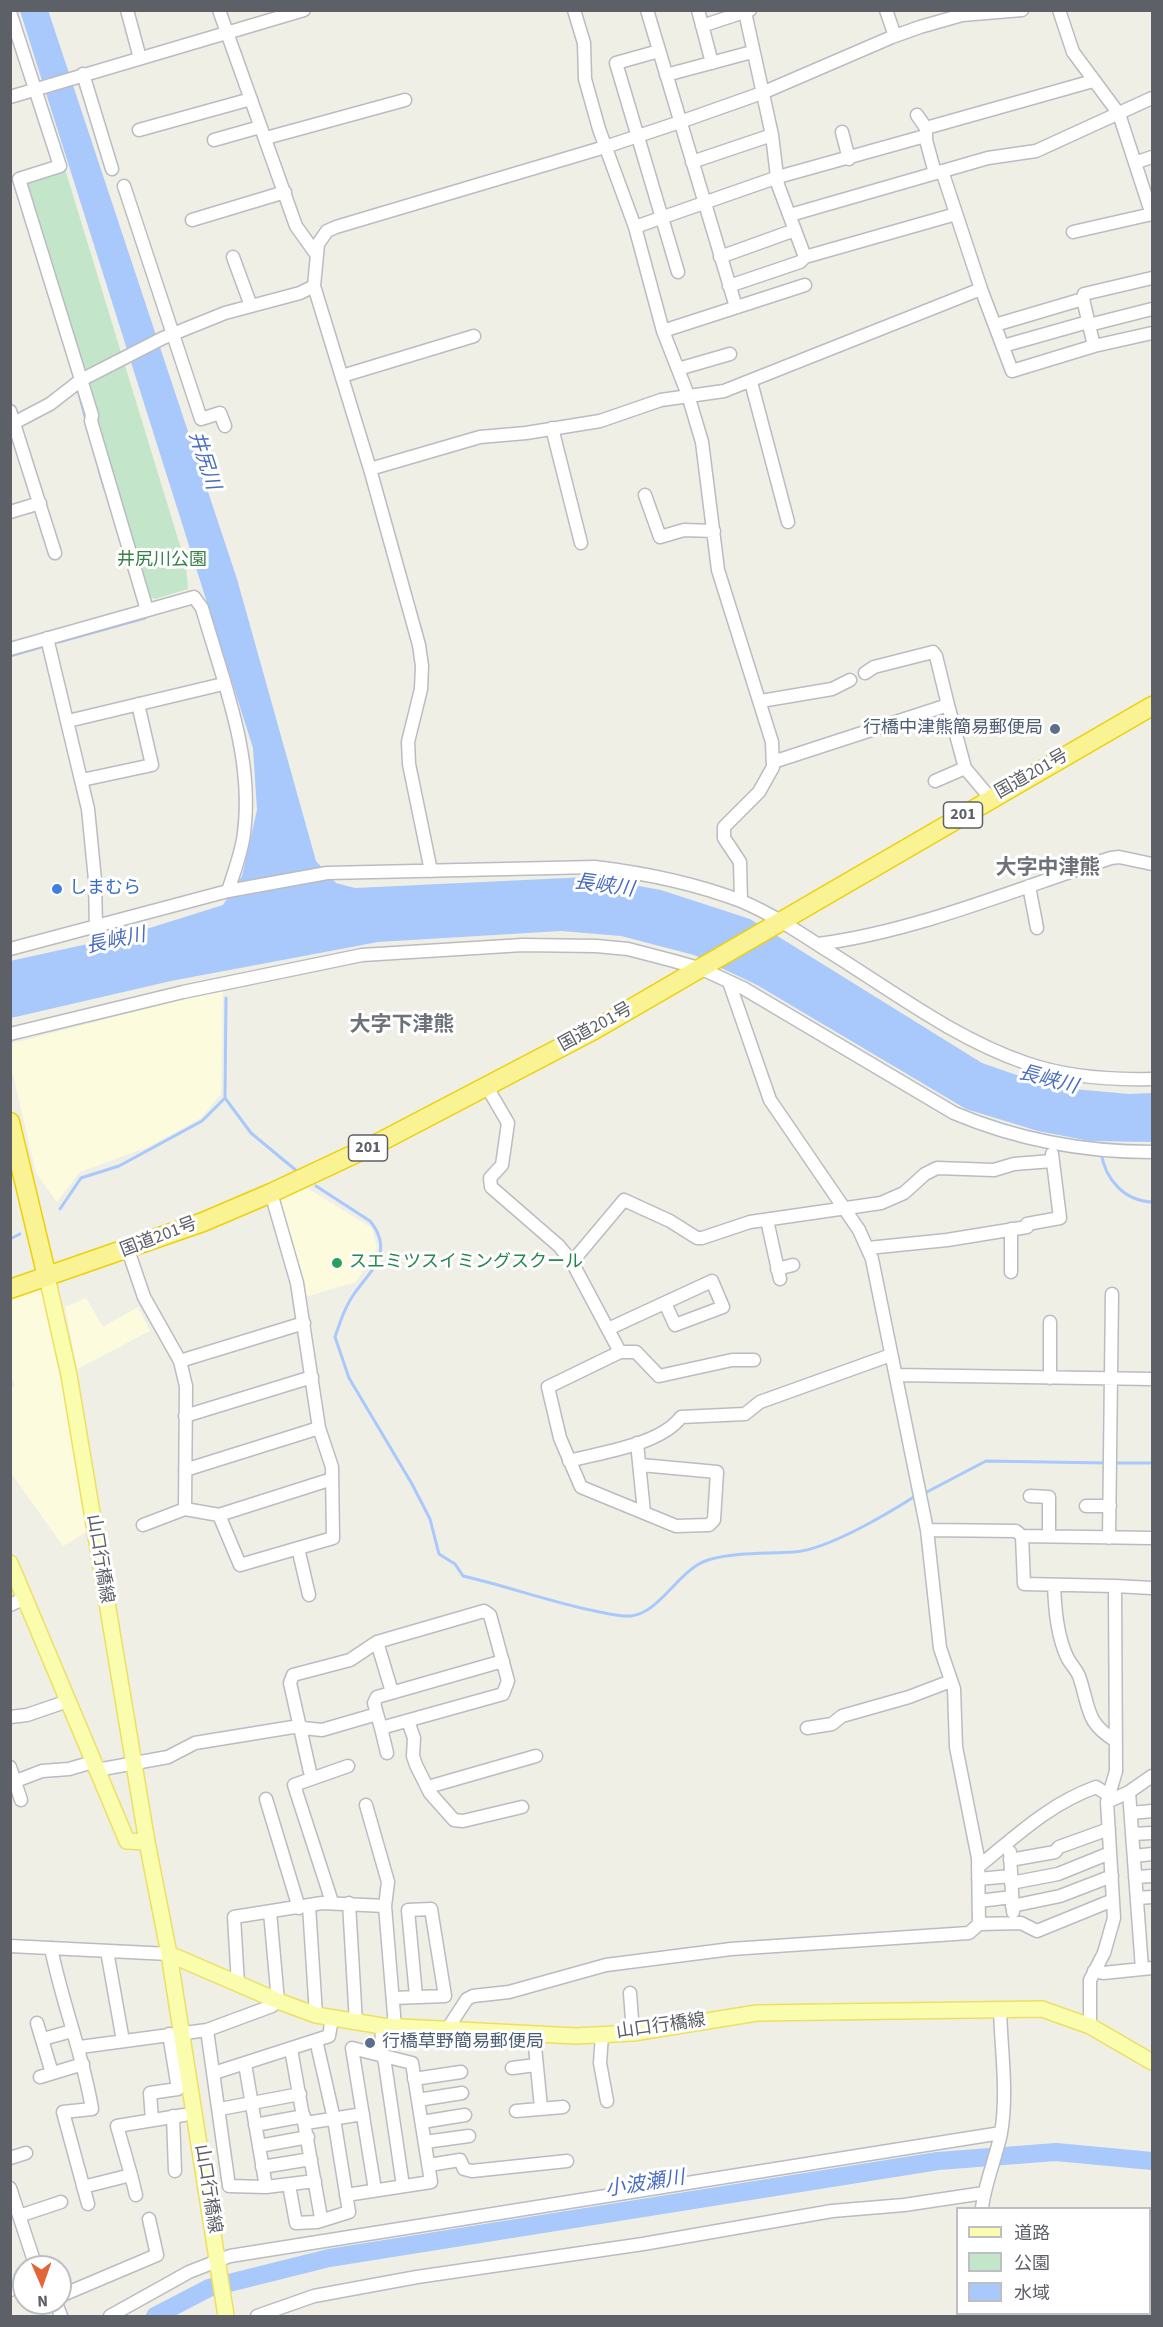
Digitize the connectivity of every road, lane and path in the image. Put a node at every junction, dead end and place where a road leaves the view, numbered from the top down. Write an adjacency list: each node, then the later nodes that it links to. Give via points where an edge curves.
1 (127, 10): 17 (street)
2 (219, 10): 13 (street)
3 (304, 10): 13 (street)
4 (574, 10): 38 (street, via 584,43 585,79)
5 (647, 10): 15 (street)
6 (698, 10): 12 (street)
7 (886, 10): 14 (street)
8 (1022, 10): 14 (street, via 962,15)
9 (1059, 10): 21 (street, via 1073,52)
10 (747, 11): 12 (street); 16 (street)
11 (10, 12): 22 (street)
12 (702, 26): 18 (street)
13 (227, 32): 17 (street); 26 (street)
14 (895, 36): 23 (street)
15 (659, 51): 20 (street); 36 (street, via 616,63)
16 (752, 52): 18 (street); 23 (street)
17 (140, 57): 19 (street)
18 (712, 63): 20 (street)
19 (81, 75): 22 (street); 43 (street)
20 (666, 75): 30 (street)
21 (1093, 81): 28 (street); 33 (street)
22 (36, 88): 24 (street); 46 (street, via 60,166)
23 (762, 93): 30 (street); 35 (street)
24 (10, 97)
25 (1152, 98): 28 (street)
26 (250, 99): 31 (street); 34 (street)
27 (405, 100): 34 (street)
28 (1119, 114): 42 (street); 44 (street, via 1036,151 988,158)
29 (917, 116): 33 (street)
30 (680, 122): 36 (street); 41 (street)
31 (139, 130)
32 (842, 132): 40 (street)
33 (926, 132): 40 (street); 44 (street)
34 (263, 133): 37 (street); 48 (street)
35 (772, 135): 41 (street); 45 (street)
36 (636, 137): 38 (street); 53 (street)
37 (214, 140)
38 (605, 147): 55 (street); 58 (street, via 336,226 322,237)
39 (1152, 157): 42 (street)
40 (849, 159): 45 (street)
41 (692, 162): 49 (street)
42 (1137, 162): 52 (street)
43 (112, 169)
44 (939, 172): 50 (street); 51 (street)
45 (778, 177): 49 (street); 51 (street)
46 (15, 180): 83 (street)
47 (124, 186): 76 (street)
48 (285, 192): 54 (street); 58 (street, via 296,226)
49 (704, 203): 53 (street); 59 (street)
50 (956, 214): 61 (street); 67 (street)
51 (790, 215): 56 (street)
52 (1152, 215): 57 (street)
53 (661, 218): 55 (street); 62 (street)
54 (192, 220)
55 (635, 227): 74 (street)
56 (795, 230): 59 (street); 61 (street)
57 (1073, 232)
58 (316, 254): 66 (street)
59 (720, 256): 64 (street)
60 (233, 257): 69 (street)
61 (805, 257): 64 (street)
62 (678, 272)
63 (1152, 278): 68 (street, via 1084,294)
64 (729, 285): 70 (street)
65 (805, 285): 70 (street)
66 (314, 286): 69 (street); 82 (street)
67 (981, 289): 73 (street); 84 (street)
68 (1083, 299): 72 (street); 73 (street)
69 (251, 306): 76 (street)
70 (736, 307): 74 (street)
71 (1152, 309): 72 (street)
72 (1089, 324): 78 (street); 79 (street)
73 (994, 325): 78 (street)
74 (663, 331): 81 (street)
75 (1152, 333): 79 (street)
76 (169, 336): 83 (street); 87 (street, via 201,419 220,413)
77 (474, 336): 82 (street)
78 (1003, 346): 79 (street, via 1012,371)
79 (1094, 346)
80 (730, 354): 81 (street)
81 (678, 369): 85 (street)
82 (342, 376): 89 (street)
83 (81, 380): 86 (street, via 50,404); 97 (street)
84 (751, 382): 85 (street, via 724,391); 93 (street)
85 (688, 395): 88 (street, via 661,400 617,417); 94 (street, via 702,442)
86 (12, 420): 91 (street)
87 (225, 426)
88 (552, 428): 89 (street, via 480,437); 95 (street)
89 (370, 469): 114 (street, via 422,666 419,704 408,742)
90 (645, 495): 94 (street, via 660,537 684,530)
91 (40, 503): 92 (street); 96 (street)
92 (10, 512)
93 (788, 522)
94 (714, 531): 103 (street, via 723,588)
95 (581, 543)
96 (55, 553)
97 (147, 610): 98 (street); 102 (street, via 194,597 202,608)
98 (47, 638): 99 (street); 107 (street)
99 (12, 645)
100 (865, 673): 105 (street, via 874,667 933,652)
101 (850, 680): 103 (street, via 822,691)
102 (223, 684): 104 (street); 116 (street, via 244,752 247,800 244,836)
103 (761, 701): 108 (street)
104 (138, 704): 107 (street); 110 (street, via 152,765)
105 (948, 705): 108 (street); 109 (street)
106 (1152, 706): 112 (highway, 国道201号 / 201)
107 (68, 721): 110 (street)
108 (773, 762): 117 (street, via 752,801 724,828 723,838 740,862)
109 (965, 768): 111 (street); 112 (street)
110 (82, 780): 119 (street, via 95,880)
111 (935, 781)
112 (991, 800): 118 (highway, 国道201号 / 201)
113 (1152, 864): 115 (street, via 1112,858)
114 (431, 871): 116 (street, via 327,873); 117 (street, via 595,867 680,882)
115 (1029, 886): 120 (street); 121 (street, via 852,940)
116 (228, 891): 119 (street)
117 (741, 901): 118 (street)
118 (777, 923): 121 (street); 123 (highway, 国道201号 / 201)
119 (96, 928): 122 (street)
120 (1037, 928)
121 (818, 944): 126 (street, via 941,1022 1007,1056 1077,1074 1120,1080)
122 (10, 949)
123 (704, 967): 124 (street); 125 (street, via 628,949 569,944 434,949 362,956); 127 (highway, 国道201号 / 201)
124 (729, 982): 129 (street, via 954,1113 988,1128); 133 (street, via 770,1100)
125 (10, 1034)
126 (1152, 1079)
127 (487, 1088): 132 (highway, 国道201号 / 201); 138 (street, via 507,1123 502,1165 490,1178 491,1187)
128 (10, 1122): 141 (highway)
129 (1053, 1144): 130 (street, via 1112,1152); 131 (street)
130 (1152, 1152)
131 (1052, 1161): 133 (street, via 994,1170 936,1168 892,1199); 135 (street, via 1060,1218)
132 (271, 1193): 137 (highway, 国道201号 / 201); 146 (street, via 290,1253)
133 (844, 1207): 134 (street); 136 (street)
134 (766, 1220): 138 (street, via 697,1238 624,1200); 139 (street, via 778,1274)
135 (1011, 1229): 136 (street); 140 (street)
136 (868, 1248): 149 (street)
137 (128, 1250): 141 (highway, 国道201号 / 201); 151 (street, via 144,1297)
138 (572, 1262): 147 (street)
139 (793, 1265)
140 (1011, 1272)
141 (47, 1277): 142 (highway, 国道201号 / 201); 198 (main road, 山口行橋線, via 69,1375)
142 (10, 1289)
143 (1112, 1294): 155 (street, via 1118,1321)
144 (665, 1303): 144 (street, via 675,1325 723,1307 712,1281); 147 (street)
145 (1050, 1322): 154 (street)
146 (304, 1323): 151 (street); 153 (street)
147 (608, 1329): 148 (street)
148 (620, 1352): 150 (street, via 636,1352 658,1376 732,1360); 160 (street, via 548,1387)
149 (891, 1354): 152 (street); 159 (street, via 760,1402 745,1414 681,1417 666,1432)
150 (754, 1360)
151 (180, 1361): 157 (street, via 186,1386)
152 (896, 1375): 154 (street); 171 (street)
153 (312, 1377): 157 (street); 158 (street)
154 (1050, 1378): 155 (street)
155 (1112, 1379): 156 (street); 166 (street)
156 (1152, 1379)
157 (185, 1416): 162 (street)
158 (320, 1428): 162 (street); 163 (street)
159 (637, 1443): 160 (street); 161 (street)
160 (569, 1461): 168 (street, via 581,1487)
161 (641, 1465): 168 (street); 168 (street, via 717,1472 714,1520 709,1525 676,1526)
162 (185, 1470): 167 (street)
163 (332, 1479): 169 (street); 176 (street, via 333,1538)
164 (1030, 1496): 172 (street, via 1049,1497)
165 (1086, 1506): 166 (street)
166 (1110, 1506): 174 (street)
167 (185, 1509): 169 (street); 170 (street)
168 (644, 1512)
169 (219, 1515): 176 (street, via 240,1565)
170 (143, 1525)
171 (927, 1530): 173 (street, via 1016,1531); 186 (street, via 940,1648)
172 (1049, 1535): 173 (street); 174 (street)
173 (1022, 1536): 178 (street, via 1024,1584)
174 (1109, 1538): 175 (street)
175 (1152, 1538)
176 (298, 1548): 181 (street)
177 (10, 1563): 182 (main road)
178 (1054, 1585): 179 (street); 195 (street, via 1063,1642 1080,1678 1089,1716 1099,1731)
179 (1115, 1587): 180 (street); 195 (street)
180 (1152, 1587)
181 (309, 1595)
182 (25, 1598): 183 (street); 188 (main road)
183 (10, 1605)
184 (377, 1642): 185 (street, via 484,1611 490,1615); 187 (street); 192 (street, via 350,1660 290,1678)
185 (503, 1661): 187 (street); 191 (street, via 508,1681 503,1694)
186 (951, 1681): 194 (street, via 842,1716 832,1724); 223 (street, via 956,1747)
187 (392, 1692): 189 (street, via 377,1697)
188 (68, 1701): 190 (street); 199 (main road)
189 (377, 1714): 192 (street, via 322,1730); 193 (street)
190 (10, 1717)
191 (408, 1721): 193 (street); 205 (street, via 414,1738 413,1756)
192 (300, 1727): 198 (street, via 195,1743 168,1757); 202 (street)
193 (381, 1728): 196 (street)
194 (807, 1728)
195 (1116, 1741): 208 (street, via 1116,1771)
196 (387, 1753)
197 (536, 1756): 205 (street)
198 (134, 1763): 199 (street); 218 (main road, 山口行橋線)
199 (95, 1766): 204 (street, via 42,1771); 218 (main road, via 126,1841)
200 (348, 1766): 232 (street, via 294,1785)
201 (10, 1767): 204 (street)
202 (310, 1772)
203 (1152, 1776): 206 (street)
204 (16, 1781): 209 (street)
205 (428, 1786): 211 (street, via 454,1820)
206 (1129, 1792): 208 (street); 213 (street)
207 (266, 1799): 236 (street)
208 (1108, 1799): 214 (street); 217 (street, via 1096,1787 1073,1795 1043,1813)
209 (21, 1800)
210 (366, 1805): 235 (street, via 388,1882)
211 (522, 1807)
212 (1152, 1811): 213 (street)
213 (1131, 1813): 216 (street)
214 (1109, 1829): 219 (street); 222 (street, via 1059,1847 1055,1852)
215 (1152, 1833): 216 (street)
216 (1132, 1834): 221 (street)
217 (1010, 1841): 222 (street); 223 (street)
218 (147, 1842): 246 (main road, 山口行橋線)
219 (1110, 1853): 224 (street); 227 (street, via 1058,1874)
220 (1152, 1854): 221 (street)
221 (1134, 1856): 225 (street)
222 (1010, 1860): 227 (street)
223 (978, 1873): 227 (street); 231 (street)
224 (1112, 1876): 230 (street); 233 (street, via 1060,1896)
225 (1135, 1876): 226 (street); 229 (street)
226 (1152, 1876)
227 (1011, 1880): 233 (street)
228 (1152, 1897): 229 (street)
229 (1137, 1898): 239 (street)
230 (1113, 1900): 240 (street, via 1037,1931); 248 (street, via 1114,1917 1104,1953)
231 (979, 1901): 233 (street); 241 (street)
232 (332, 1902): 234 (street); 236 (street)
233 (1012, 1902): 240 (street)
234 (349, 1903): 235 (street); 258 (street)
235 (385, 1906): 252 (street)
236 (304, 1907): 237 (street); 255 (street)
237 (270, 1912): 249 (street, via 234,1917); 253 (street)
238 (1152, 1918): 239 (street)
239 (1138, 1919): 242 (street)
240 (1013, 1922): 241 (street)
241 (979, 1924): 263 (street, via 969,1933 731,1949 606,1965 509,1992 473,1996)
242 (1146, 1940): 247 (street)
243 (10, 1946): 244 (street)
244 (51, 1948): 245 (street); 262 (street)
245 (107, 1951): 246 (street); 270 (street)
246 (169, 1954): 249 (main road, 山口行橋線); 265 (main road, 山口行橋線)
247 (1147, 1969): 248 (street)
248 (1094, 1971): 259 (street, via 1090,1980)
249 (238, 1984): 253 (main road, 山口行橋線)
250 (630, 1993): 264 (street)
251 (416, 1996): 251 (street, via 408,1910 431,1909 445,1996); 252 (street)
252 (393, 1998): 260 (street)
253 (278, 2001): 255 (main road, 山口行橋線); 261 (street, via 272,2007)
254 (1000, 2008): 259 (main road, 山口行橋線, via 1042,2009); 264 (main road, 山口行橋線, via 757,2013); 298 (street)
255 (316, 2014): 256 (main road, 山口行橋線)
256 (332, 2018): 258 (main road, 山口行橋線); 269 (street, via 329,2036)
257 (37, 2023): 268 (street)
258 (356, 2023): 260 (main road, 山口行橋線)
259 (1090, 2026): 274 (main road, 山口行橋線)
260 (388, 2027): 263 (main road, 山口行橋線); 273 (street)
261 (207, 2030): 265 (street); 280 (street)
262 (72, 2031): 268 (street); 271 (street)
263 (446, 2031): 267 (main road, 山口行橋線)
264 (633, 2033): 266 (main road, 山口行橋線)
265 (175, 2034): 270 (street); 294 (street, via 178,2089 150,2093); 328 (main road, 山口行橋線)
266 (602, 2035): 267 (main road, 山口行橋線); 285 (street, via 600,2063)
267 (534, 2036): 277 (street)
268 (43, 2039): 275 (street, via 46,2075)
269 (316, 2040): 272 (street); 293 (street)
270 (123, 2041): 271 (street)
271 (80, 2048): 275 (street)
272 (291, 2049): 276 (street); 283 (street)
273 (382, 2057): 281 (street, via 412,2063); 291 (street, via 352,2048); 313 (street)
274 (1152, 2062)
275 (83, 2064): 314 (street, via 92,2109 63,2112)
276 (245, 2064): 280 (street); 286 (street)
277 (536, 2065): 278 (street); 288 (street)
278 (512, 2068)
279 (461, 2072): 281 (street)
280 (214, 2073): 289 (street)
281 (414, 2079): 284 (street)
282 (462, 2092): 284 (street)
283 (300, 2094): 286 (street); 295 (street)
284 (418, 2100): 296 (street)
285 (607, 2101)
286 (251, 2103): 289 (street); 297 (street)
287 (563, 2107): 288 (street)
288 (541, 2108): 290 (street)
289 (219, 2109): 315 (street, via 229,2186)
290 (516, 2111)
291 (363, 2114): 293 (street); 317 (street)
292 (465, 2115): 296 (street)
293 (334, 2119): 295 (street); 320 (street)
294 (152, 2120): 309 (street, via 179,2116); 310 (street, via 117,2126)
295 (305, 2120): 297 (street); 300 (street)
296 (422, 2122): 301 (street)
297 (255, 2125): 302 (street)
298 (1001, 2133): 318 (street); 328 (street, via 269,2248)
299 (469, 2136): 301 (street)
300 (308, 2137): 302 (street); 305 (street)
301 (425, 2142): 307 (street)
302 (259, 2146): 308 (street)
303 (26, 2153): 304 (street)
304 (10, 2158)
305 (311, 2158): 308 (street); 311 (street)
306 (567, 2161): 307 (street, via 472,2171 464,2169 460,2160)
307 (429, 2165): 313 (street, via 431,2182)
308 (262, 2167): 315 (street)
309 (175, 2170)
310 (131, 2175): 314 (street); 319 (street)
311 (315, 2181): 312 (street); 325 (street)
312 (289, 2185): 315 (street); 325 (street, via 296,2223)
313 (403, 2186): 317 (street)
314 (83, 2187): 322 (street)
315 (266, 2187)
316 (10, 2188): 324 (street)
317 (375, 2190): 320 (street)
318 (984, 2193): 323 (street); 332 (street, via 832,2211 417,2277 314,2296)
319 (136, 2195)
320 (346, 2195): 325 (street, via 349,2212)
321 (61, 2202): 324 (street)
322 (88, 2204)
323 (982, 2207)
324 (20, 2216): 327 (street)
325 (321, 2218)
326 (149, 2219): 329 (street, via 157,2255)
327 (32, 2255)
328 (219, 2264): 330 (street, via 189,2272); 331 (main road, 山口行橋線)
329 (72, 2291)
330 (110, 2316)
331 (226, 2316)
332 (257, 2316)

